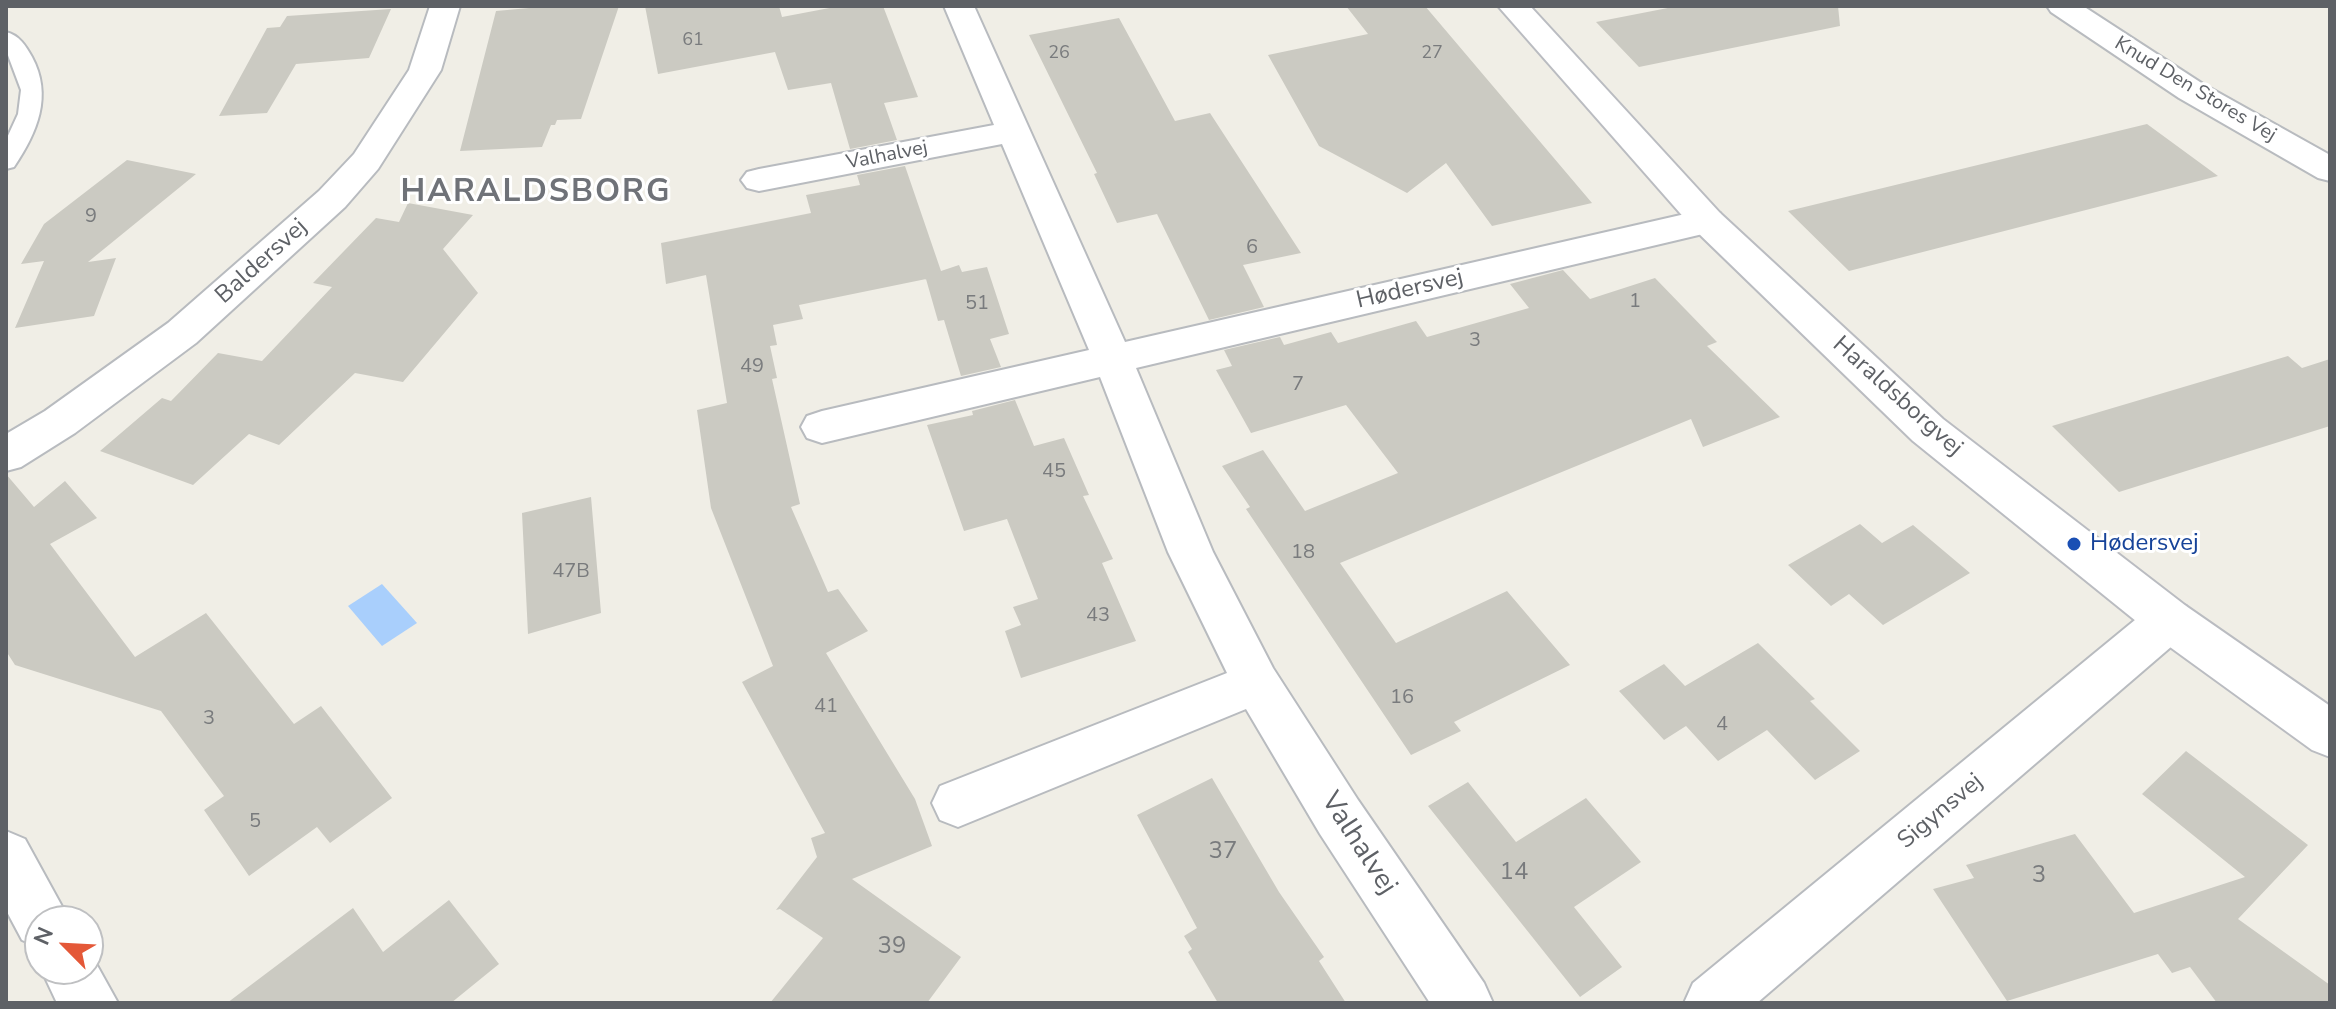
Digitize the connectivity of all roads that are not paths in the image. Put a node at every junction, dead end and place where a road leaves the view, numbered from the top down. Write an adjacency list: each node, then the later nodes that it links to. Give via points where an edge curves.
1 (445, 6): 13 (street, Baldersvej, via 425,70 366,161 332,199 182,333)
2 (959, 6): 6 (street, Valhalvej)
3 (1513, 6): 10 (street, Haraldsborgvej)
4 (2062, 6): 8 (street, Knud Den Stores Vej, via 2191,91)
5 (6, 38): 7 (lane, via 33,83 31,115)
6 (1014, 131): 9 (street, Valhalvej); 11 (street, Valhalvej)
7 (6, 162)
8 (2330, 170)
9 (759, 180)
10 (1707, 221): 11 (street, Hødersvej); 14 (street, Haraldsborgvej, via 1928,430)
11 (1113, 360): 12 (street); 15 (street, Valhalvej, via 1191,552)
12 (822, 427)
13 (6, 455)
14 (2169, 620): 16 (street, Haraldsborgvej); 23 (street, Sigynsvej)
15 (1256, 683): 17 (street); 22 (street, Valhalvej)
16 (2330, 734)
17 (958, 803)
18 (6, 857): 19 (street)
19 (33, 905)
20 (78, 985): 21 (street)
21 (89, 1003)
22 (1464, 1003)
23 (1713, 1003)

